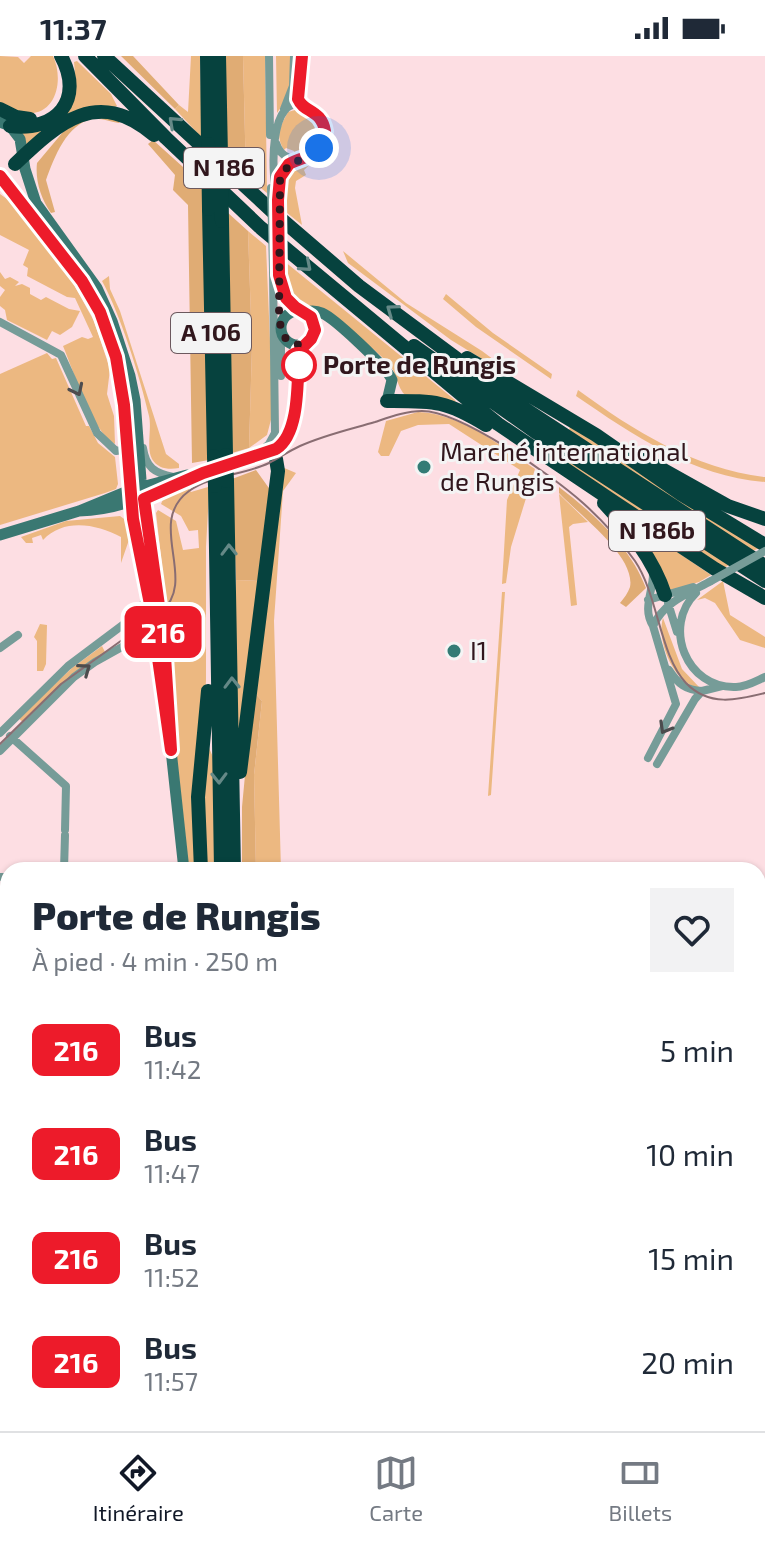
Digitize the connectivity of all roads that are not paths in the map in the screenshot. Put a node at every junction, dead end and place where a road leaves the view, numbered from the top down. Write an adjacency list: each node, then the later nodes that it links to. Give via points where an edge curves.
1 (85, 56): 12 (highway, N 186)
2 (207, 56): 32 (highway, A 106, bridge)
3 (219, 56): 32 (highway, A 106, bridge)
4 (269, 56): 18 (street, bridge)
5 (294, 56): 10 (street, via 293,86)
6 (111, 59): 25 (highway, N 186, one-way to 6, via 336,267)
7 (302, 59): 9 (street)
8 (64, 62): 11 (highway, via 67,80 54,110 34,119)
9 (301, 104): 10 (street); 15 (street, via 318,115 325,131 317,152)
10 (283, 112): 13 (street, via 276,124)
11 (2, 120): 14 (main road, via 18,135)
12 (166, 138): 14 (highway, via 159,139 128,117 93,111 69,120); 20 (highway, N 186, one-way to 20, via 261,228)
13 (276, 143): 15 (street, via 284,155); 17 (street)
14 (20, 156): 16 (main road); 26 (main road, via 36,203 105,305)
15 (297, 160): 17 (street, via 282,173)
16 (0, 174): 31 (main road, via 77,273 100,312 118,367)
17 (278, 200): 18 (street, bridge)
18 (276, 272): 19 (street, via 286,298); 22 (street); 29 (street)
19 (301, 312): 22 (main road, via 286,316); 23 (main road, via 324,314); 24 (main road, via 313,321)
20 (370, 318): 28 (highway, N 186b); 46 (highway, N 186)
21 (0, 322): 31 (street, one-way to 31, via 61,355 97,433 111,448)
22 (281, 330): 24 (main road, via 290,343); 29 (street)
23 (350, 337): 24 (main road, via 326,326); 27 (main road, via 388,370 392,383)
24 (309, 340): 33 (main road, via 299,351 291,428 284,443)
25 (448, 351): 30 (highway, N 186b); 45 (highway, N 186, via 519,405)
26 (135, 400): 31 (main road); 35 (street, via 148,464 157,473)
27 (387, 401): 28 (highway, via 437,401 489,426)
28 (498, 424): 37 (highway, N 186b)
29 (275, 433): 33 (street)
30 (596, 435): 40 (highway, via 728,506); 43 (highway, N 186b)
31 (133, 448): 38 (main road)
32 (220, 456): 36 (highway, A 106, bridge)
33 (268, 456): 34 (main road); 68 (highway, via 242,759)
34 (203, 473): 35 (main road); 38 (main road)
35 (174, 477): 38 (main road)
36 (221, 484): 52 (highway, A 106); 68 (highway, A 106, one-way to 36)
37 (600, 493): 42 (highway); 49 (highway, N 186b)
38 (134, 502): 39 (main road); 39 (main road); 48 (main road); 64 (main road, via 164,647)
39 (79, 511): 41 (main road)
40 (765, 519)
41 (0, 535)
42 (639, 544): 50 (street, via 653,573); 51 (highway, via 654,564)
43 (765, 545)
44 (765, 551): 47 (street, bridge)
45 (765, 566)
46 (765, 581)
47 (708, 583): 51 (street); 55 (street, via 685,607)
48 (146, 592): 56 (main road); 62 (street, via 140,612 68,666)
49 (765, 598)
50 (648, 600): 51 (street); 53 (street)
51 (667, 600): 53 (street); 55 (street)
52 (215, 616): 71 (highway, via 198,797); 72 (highway, A 106, one-way to 72)
53 (653, 626): 58 (street)
54 (18, 635): 57 (street)
55 (680, 640): 60 (street, via 693,670)
56 (156, 646): 63 (street, one-way to 56, via 95,662 138,638); 64 (main road)
57 (0, 648)
58 (666, 666): 61 (street, via 677,682); 66 (street, one-way to 66, via 676,704)
59 (765, 677): 60 (street, via 746,686)
60 (722, 686): 61 (street)
61 (702, 691): 67 (street)
62 (2, 731): 63 (street)
63 (13, 738): 65 (street); 69 (street, via 66,786)
64 (171, 750): 70 (main road)
65 (0, 751)
66 (648, 758)
67 (657, 764)
68 (234, 789): 73 (highway, A 106)
69 (64, 862)
70 (183, 862)
71 (201, 862)
72 (221, 862)
73 (234, 862)

